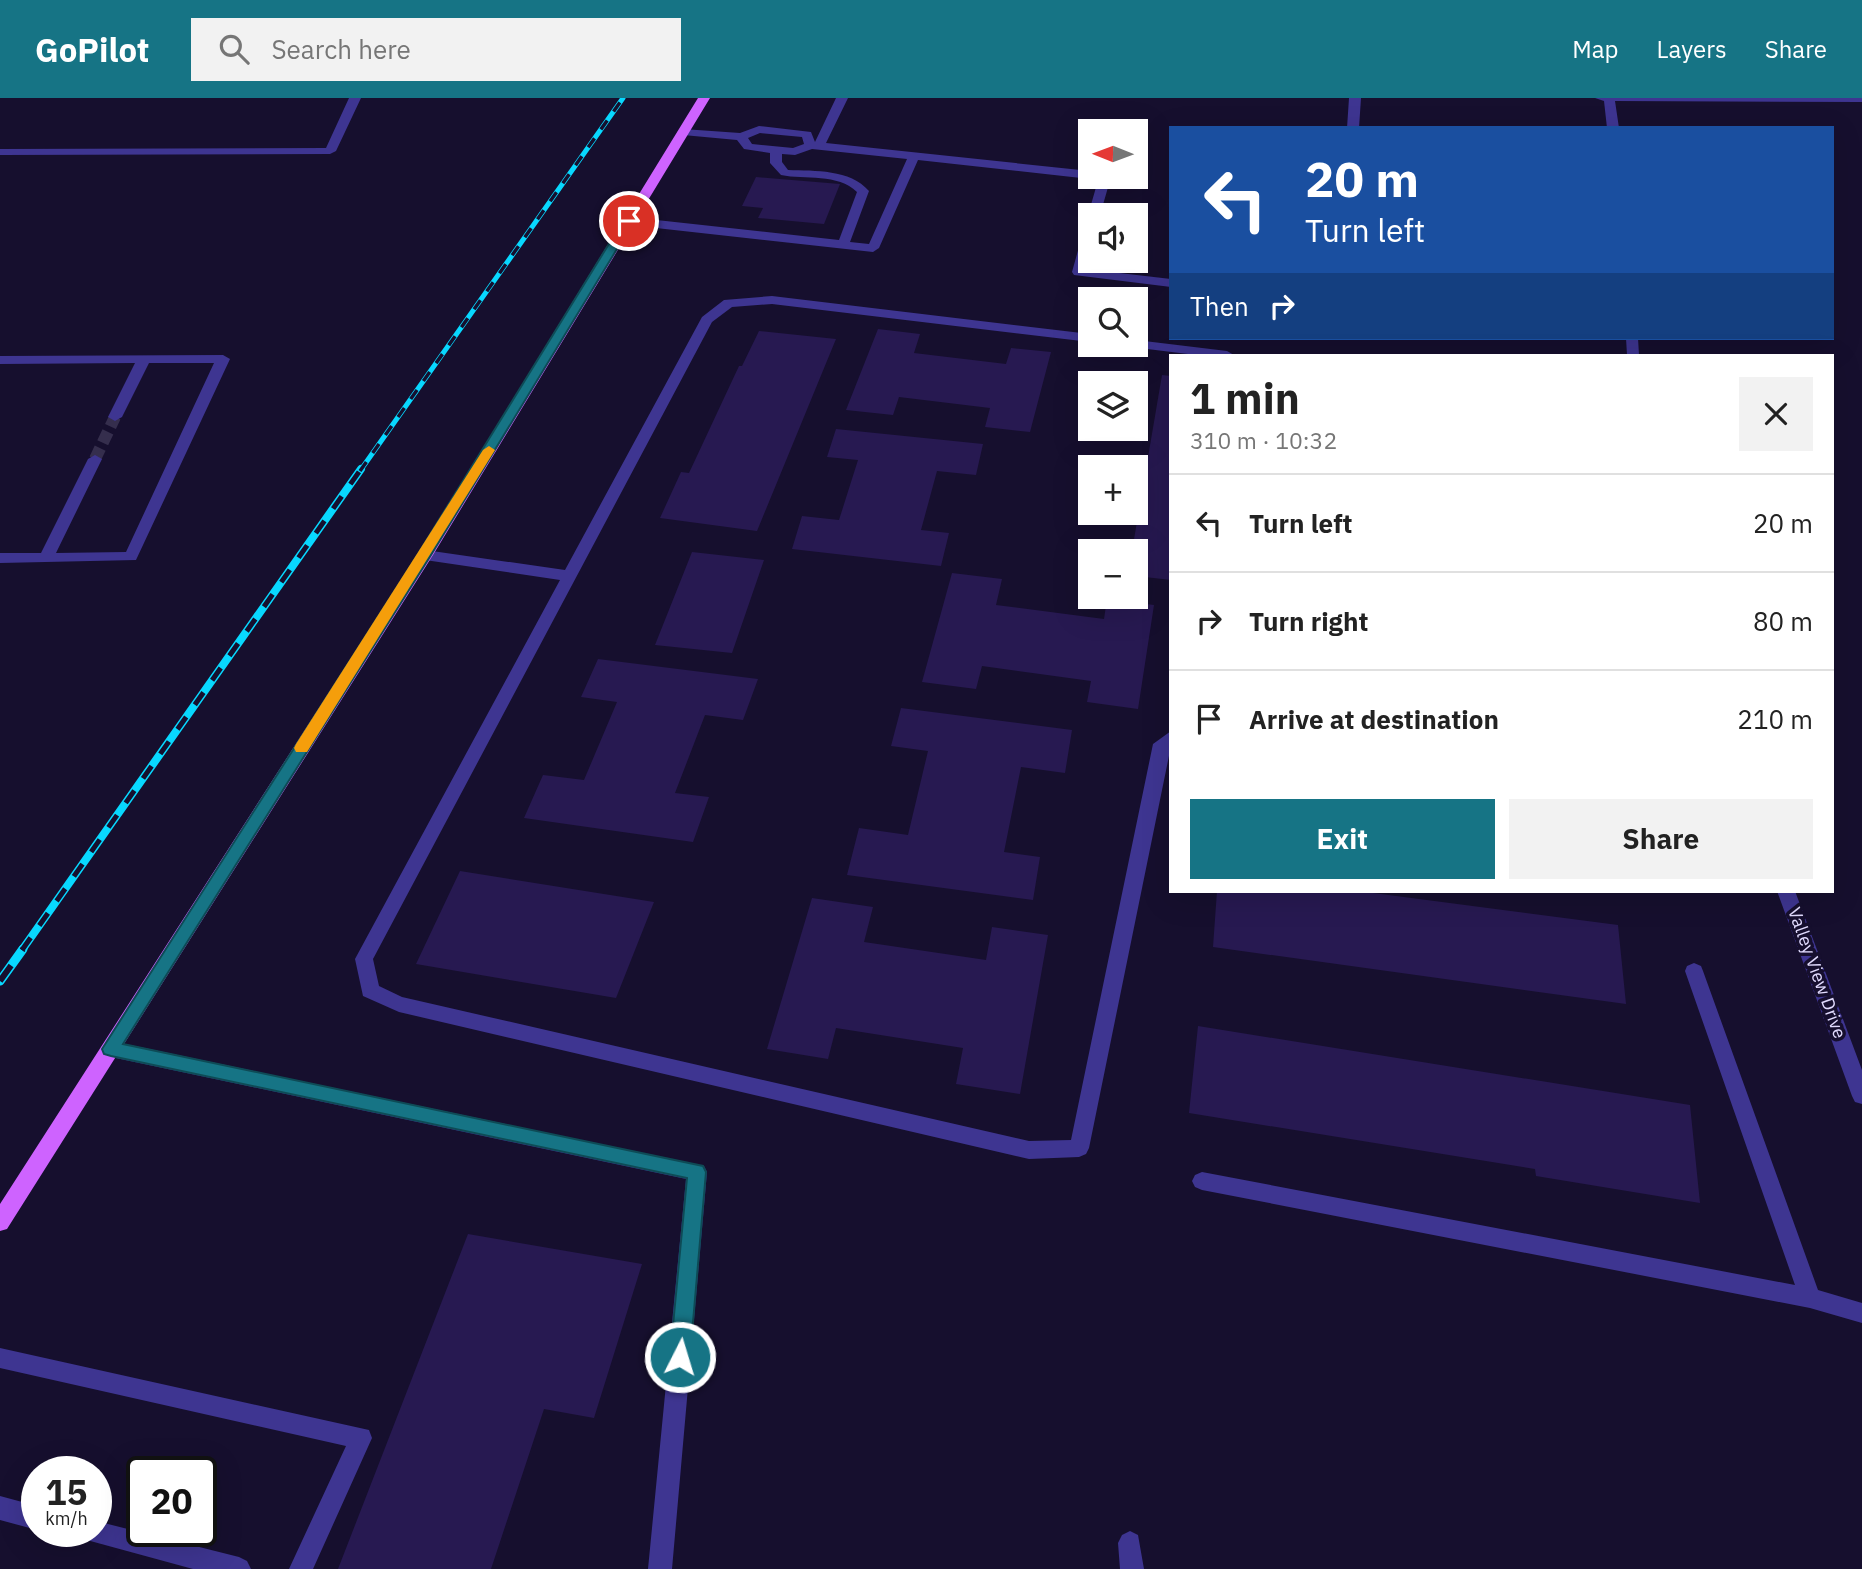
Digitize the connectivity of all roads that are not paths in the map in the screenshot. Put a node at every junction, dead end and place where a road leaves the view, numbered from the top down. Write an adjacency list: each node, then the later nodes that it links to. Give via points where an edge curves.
1 (355, 98): 14 (street, via 330,151)
2 (704, 98): 10 (main road)
3 (842, 98): 12 (street)
4 (1355, 98): 8 (street)
5 (1601, 98): 6 (street)
6 (1609, 98): 7 (street); 9 (street)
7 (1862, 99)
8 (1353, 126)
9 (1613, 126)
10 (683, 132): 11 (street); 17 (main road)
11 (741, 136): 12 (street, via 759,129 807,134); 13 (street, via 748,147)
12 (815, 146): 13 (street, via 795,152); 15 (street)
13 (776, 150): 18 (street, via 776,163 785,173 848,179 860,186 863,191)
14 (0, 152)
15 (914, 156): 16 (street); 18 (street, via 873,248)
16 (1078, 174)
17 (629, 221): 18 (street); 28 (main road)
18 (843, 245)
19 (1086, 273): 20 (street)
20 (1169, 283)
21 (1078, 337): 31 (street, via 772,300 729,303 707,320)
22 (1148, 345): 23 (street)
23 (1219, 354)
24 (144, 359): 25 (street); 26 (street); 29 (street, via 223,359 131,557)
25 (0, 360)
26 (115, 417)
27 (94, 459): 29 (street)
28 (425, 555): 31 (street); 35 (main road)
29 (46, 557): 30 (street)
30 (0, 558)
31 (570, 576): 32 (street, via 364,959 370,991 399,1004 1029,1150 1079,1148 1161,744)
32 (1169, 738)
33 (1787, 893): 36 (street, Valley View Drive)
34 (1693, 971): 39 (street)
35 (111, 1049): 38 (main road); 48 (street, via 696,1172)
36 (1862, 1096)
37 (1202, 1181): 39 (street)
38 (0, 1222)
39 (1810, 1298): 40 (street)
40 (1862, 1313)
41 (0, 1357): 47 (street, via 360,1438)
42 (0, 1508): 43 (street)
43 (21, 1514)
44 (112, 1536): 46 (street)
45 (1130, 1542): 49 (street)
46 (239, 1569)
47 (301, 1569)
48 (660, 1569)
49 (1132, 1569)

